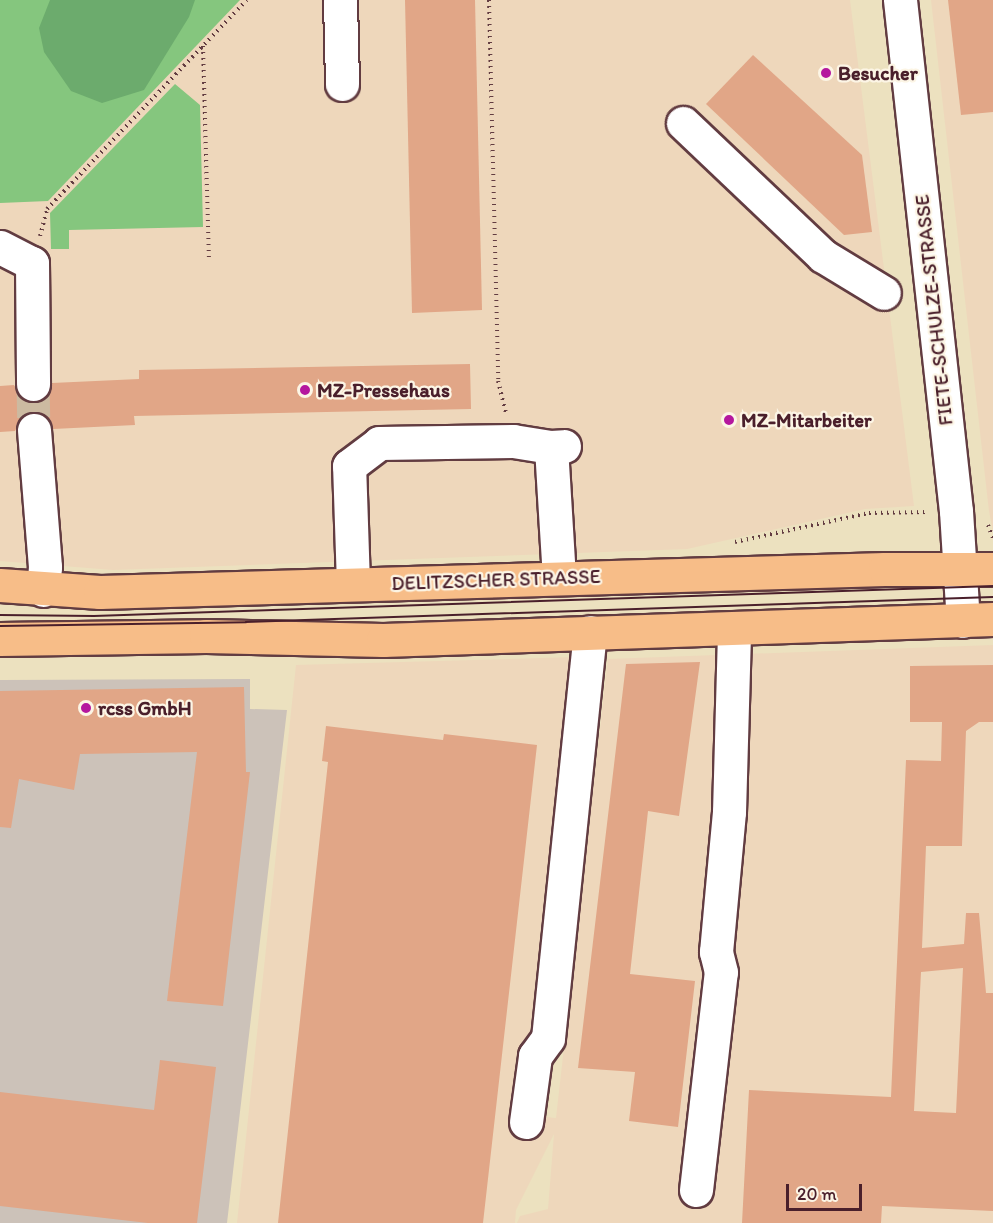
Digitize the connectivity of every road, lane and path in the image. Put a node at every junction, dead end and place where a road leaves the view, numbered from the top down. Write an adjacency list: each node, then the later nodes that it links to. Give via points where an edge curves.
1 (247, 0): 5 (path)
2 (340, 0): 6 (street)
3 (489, 0): 14 (path, via 498,381)
4 (900, 0): 15 (street, FIETE-SCHULZE-STRASSE)
5 (203, 46): 9 (path); 10 (path, via 47,209)
6 (342, 84)
7 (683, 123): 11 (street, via 824,256)
8 (0, 247): 10 (street)
9 (209, 258)
10 (32, 263): 12 (street)
11 (884, 293)
12 (33, 384)
13 (34, 430): 23 (street)
14 (513, 441): 20 (street, via 558,446); 21 (street, via 379,443 349,466)
15 (956, 511): 16 (path, via 986,512); 17 (path, via 869,513); 18 (street, FIETE-SCHULZE-STRASSE)
16 (993, 538)
17 (732, 543)
18 (960, 569): 19 (main road, DELITZSCHER STRASSE); 20 (main road, DELITZSCHER STRASSE); 24 (street, FIETE-SCHULZE-STRASSE)
19 (993, 569)
20 (559, 578): 21 (main road, DELITZSCHER STRASSE)
21 (353, 584): 23 (main road, DELITZSCHER STRASSE, via 100,592)
22 (0, 585): 23 (main road, DELITZSCHER STRASSE)
23 (44, 590)
24 (978, 620): 25 (main road)
25 (734, 628): 26 (main road); 29 (street, via 729,812 717,952 721,972)
26 (590, 632): 27 (main road, via 383,640 206,636); 28 (street, via 548,1038 535,1056)
27 (0, 639)
28 (526, 1122)
29 (696, 1190)

